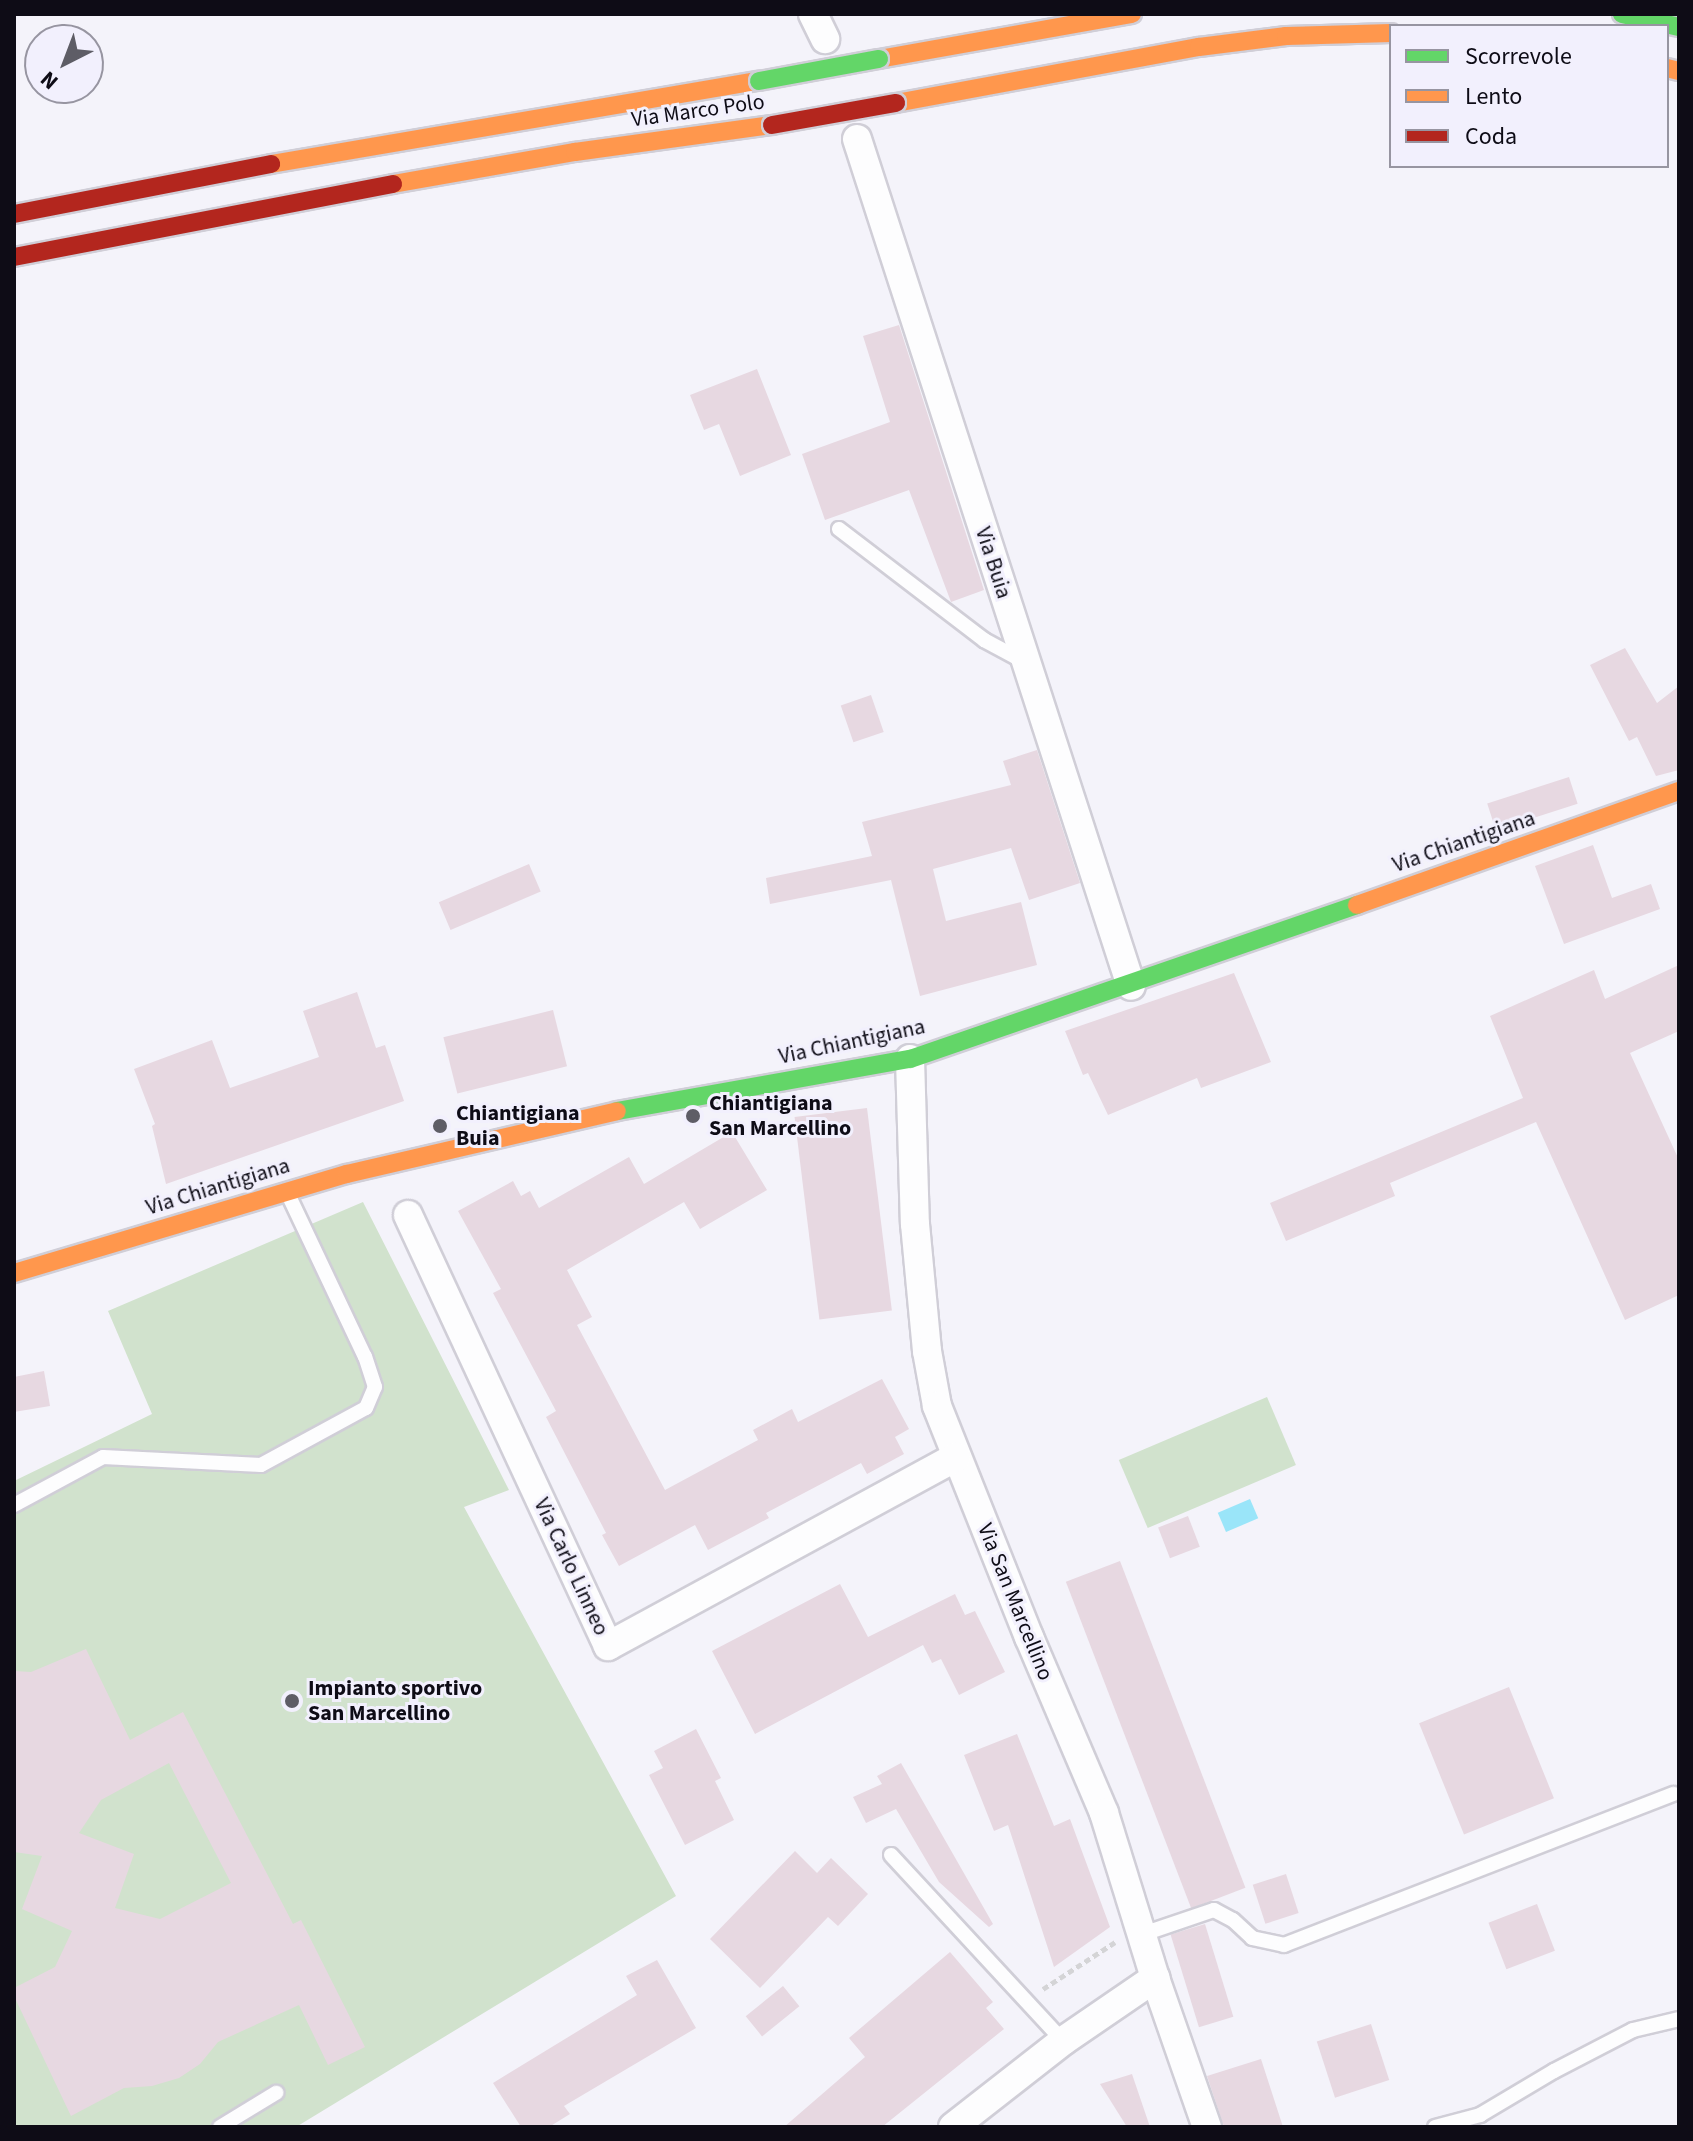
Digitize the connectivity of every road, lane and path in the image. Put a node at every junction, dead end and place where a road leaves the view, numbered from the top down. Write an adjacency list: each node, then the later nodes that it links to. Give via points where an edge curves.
1 (1132, 14): 6 (main road, Via Marco Polo, bridge, via 390,141)
2 (1622, 14): 3 (main road)
3 (1666, 24)
4 (1389, 33): 7 (main road, Via Marco Polo, bridge, via 1286,36 1199,47 772,125 401,182)
5 (857, 139): 9 (street, Via Buia)
6 (14, 214)
7 (14, 257)
8 (839, 529): 9 (lane, via 984,640)
9 (1026, 662): 11 (street, Via Buia)
10 (1679, 791): 11 (main road, Via Chiantigiana)
11 (1131, 986): 12 (main road, Via Chiantigiana)
12 (910, 1059): 13 (main road, Via Chiantigiana, via 584,1117); 16 (street, Via San Marcellino, via 915,1224 927,1351 937,1406)
13 (287, 1191): 15 (main road, Via Chiantigiana); 17 (lane, via 365,1357 375,1387 366,1408 261,1465 103,1457)
14 (408, 1215): 16 (street, Via Carlo Linneo, via 608,1646)
15 (14, 1273)
16 (956, 1457): 20 (street, Via San Marcellino, via 1104,1813)
17 (14, 1505)
18 (1674, 1794): 20 (lane, via 1284,1945 1252,1938 1214,1910)
19 (891, 1855): 23 (lane)
20 (1143, 1934): 21 (street, Via San Marcellino)
21 (1155, 1978): 23 (street); 27 (street, Via San Marcellino)
22 (1679, 2019): 28 (lane, via 1633,2030 1480,2115)
23 (1063, 2041): 26 (street)
24 (276, 2093): 25 (lane)
25 (220, 2127)
26 (953, 2127)
27 (1207, 2127)
28 (1435, 2127)

